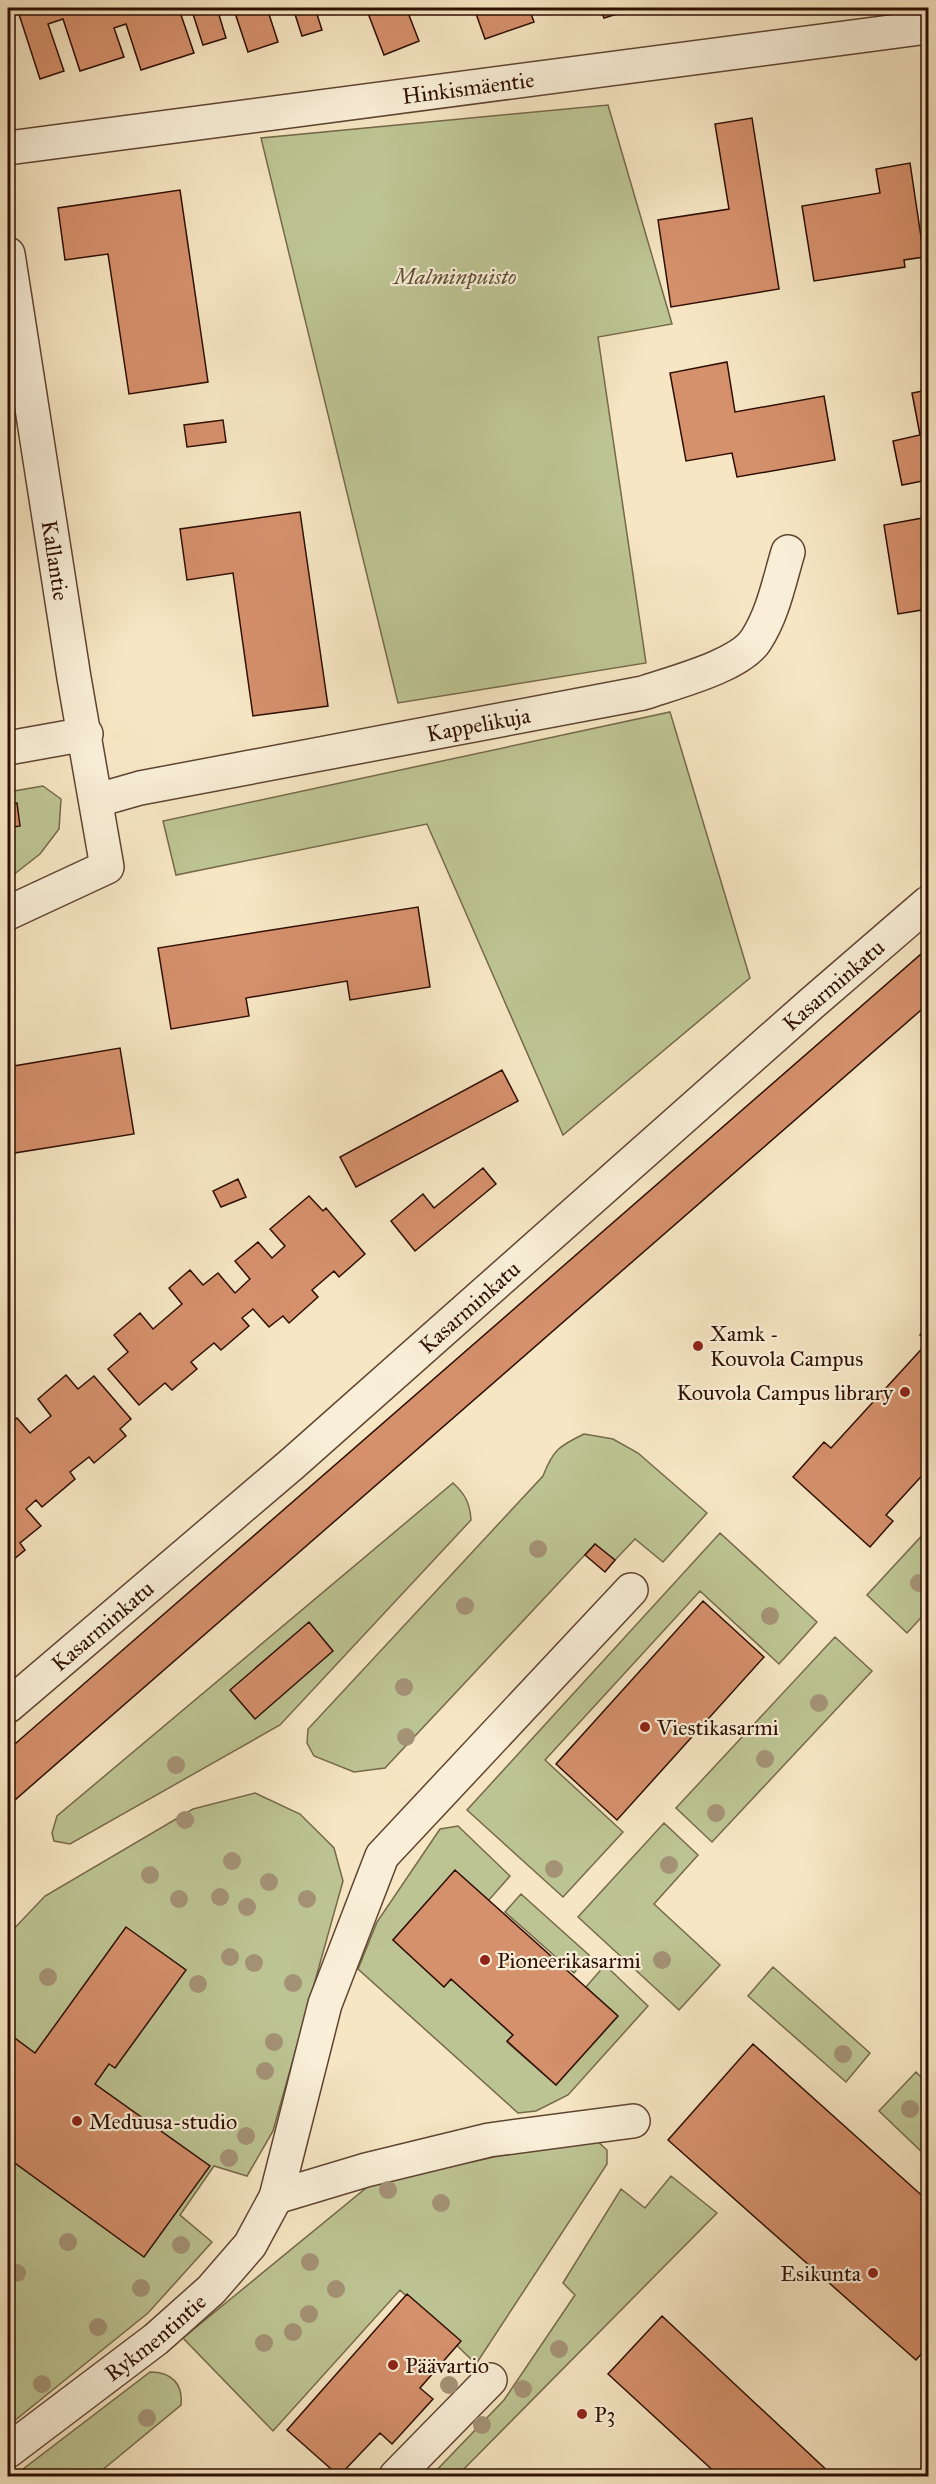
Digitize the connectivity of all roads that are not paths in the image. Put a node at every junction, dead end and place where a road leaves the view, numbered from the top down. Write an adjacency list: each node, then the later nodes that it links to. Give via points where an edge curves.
1 (928, 27): 2 (street, Hinkismäentie)
2 (8, 148)
3 (8, 254): 5 (street, Kallantie)
4 (788, 552): 7 (street, Kappelikuja, via 773,604 755,642 723,666 643,693 140,788)
5 (86, 734): 6 (street); 7 (street, Kallantie)
6 (8, 748)
7 (98, 800): 9 (street, Kallantie, via 107,867)
8 (928, 903): 11 (street, Kasarminkatu, via 292,1464)
9 (8, 913)
10 (631, 1590): 13 (street, Rykmentintie, via 382,1856 325,2004)
11 (8, 1706)
12 (633, 2121): 13 (street, via 489,2140)
13 (276, 2197): 15 (street, Rykmentintie, via 250,2245 211,2290 156,2338)
14 (490, 2380): 16 (street)
15 (8, 2451)
16 (396, 2476)

